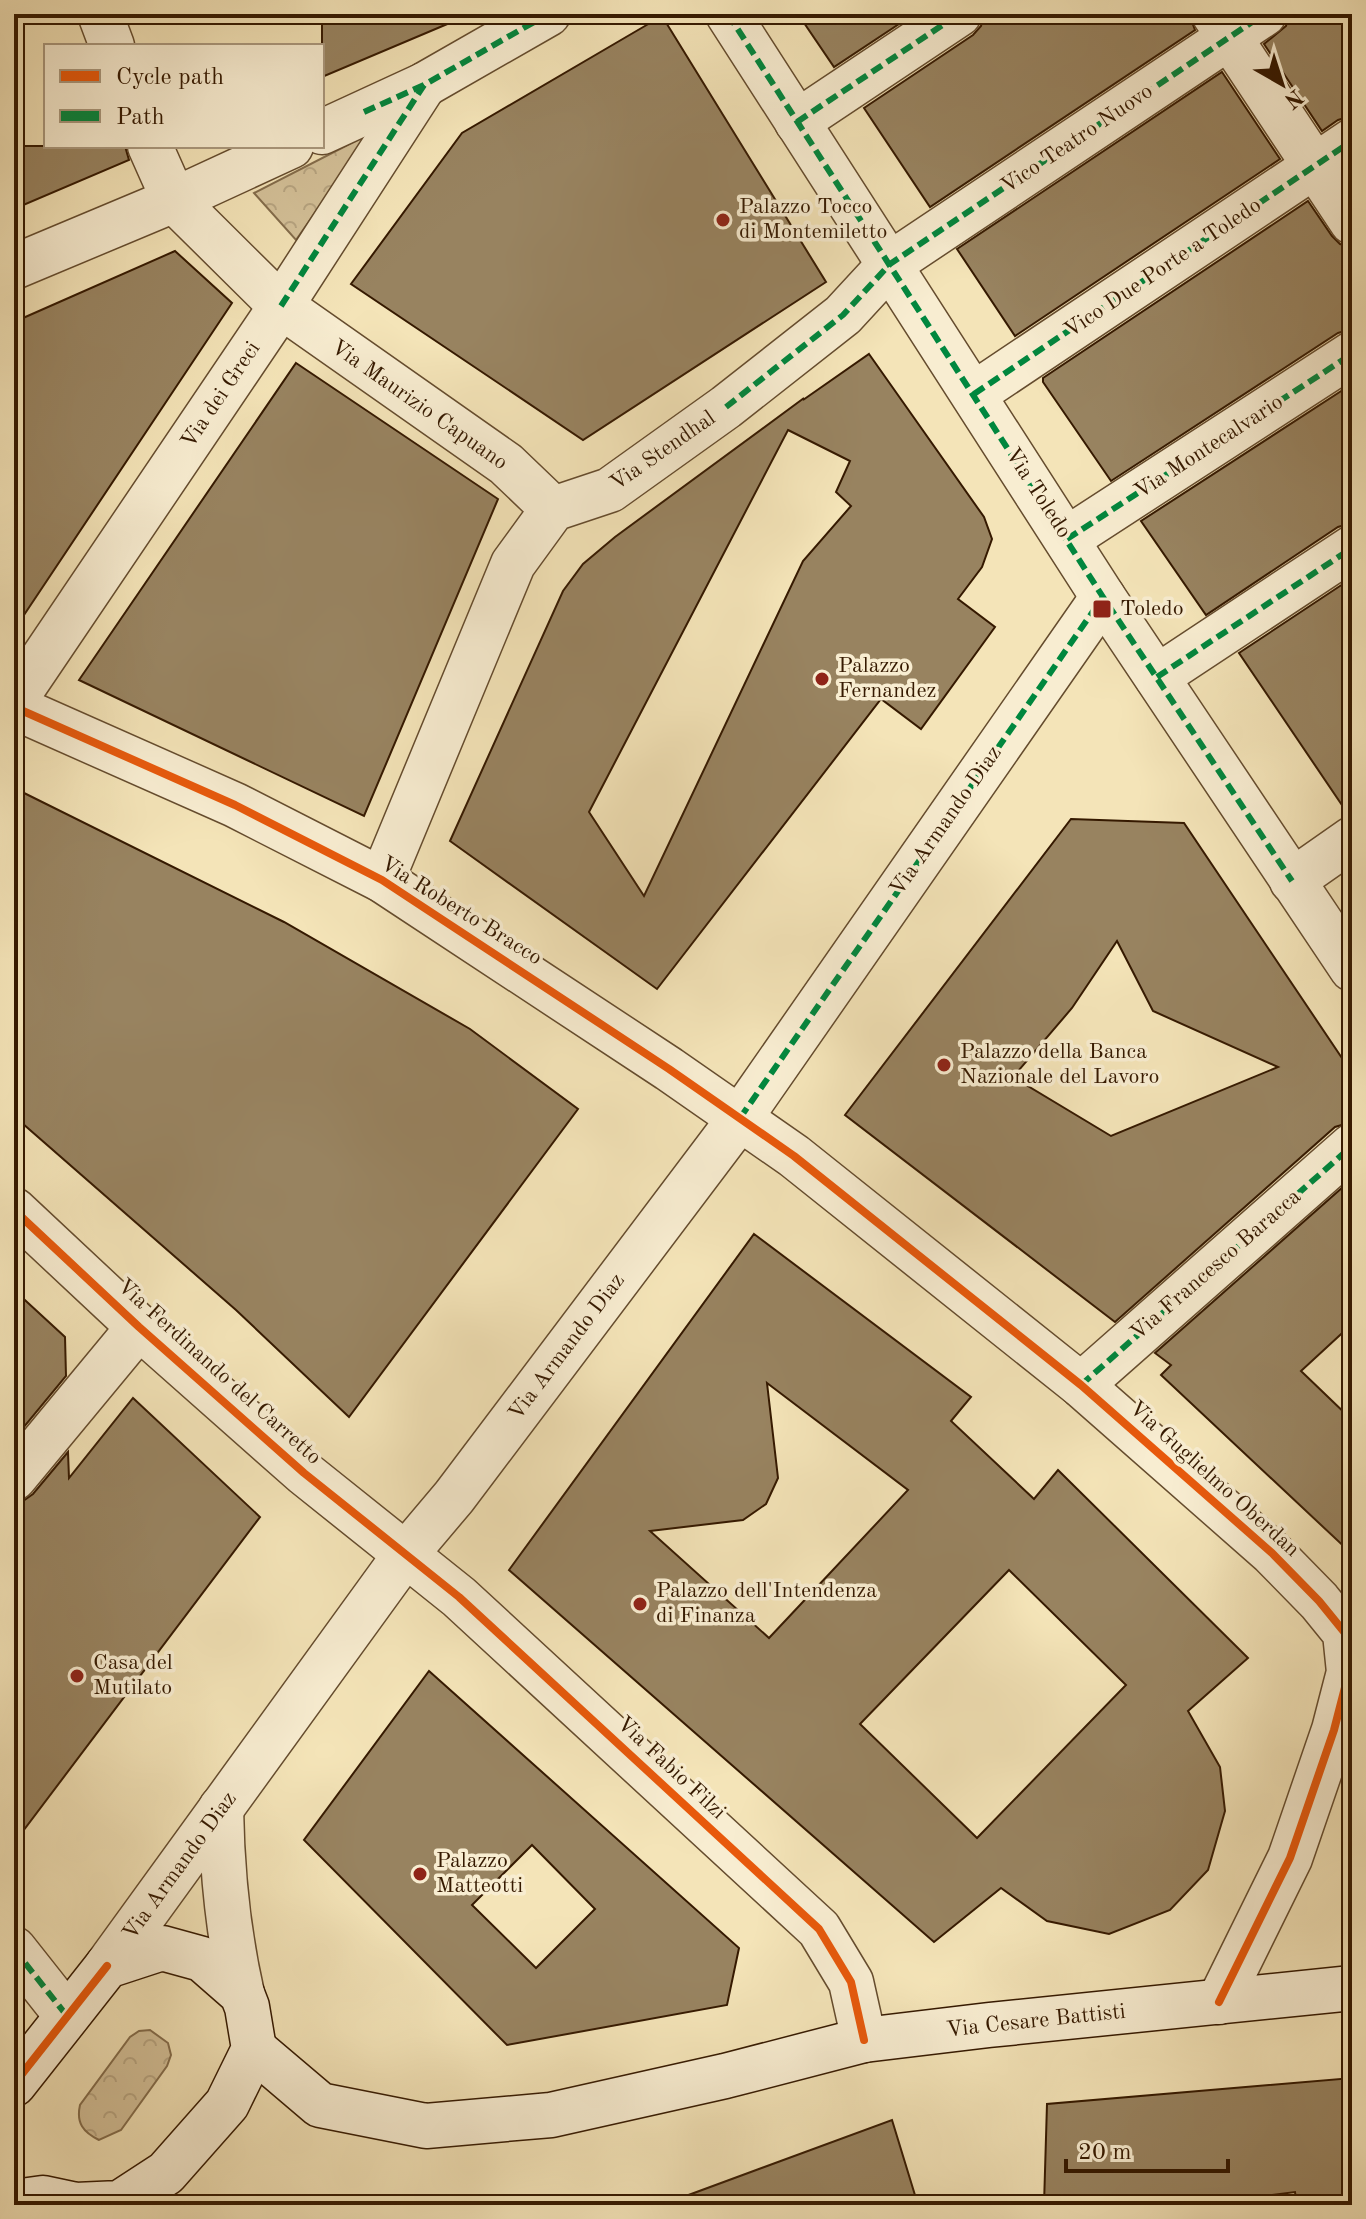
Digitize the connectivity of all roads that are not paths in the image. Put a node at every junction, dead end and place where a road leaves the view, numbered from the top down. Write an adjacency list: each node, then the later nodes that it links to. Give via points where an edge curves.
1 (100, 14): 6 (street)
2 (548, 14): 7 (street)
3 (728, 14): 8 (street, Via Toledo)
4 (959, 14): 8 (street)
5 (1236, 22): 13 (street); 16 (street, Vico Teatro Nuovo)
6 (111, 44)
7 (424, 85): 9 (street); 18 (street, Via dei Greci)
8 (797, 122): 16 (street, Via Toledo)
9 (324, 131)
10 (1352, 141): 13 (street, Vico Due Porte a Toledo)
11 (151, 148): 14 (street)
12 (287, 148): 14 (street)
13 (1315, 166): 15 (street); 20 (street, Vico Due Porte a Toledo)
14 (174, 200): 17 (street); 18 (street, Via Maurizio Capuano)
15 (1352, 222)
16 (890, 264): 20 (street, Via Toledo); 21 (street, Via Stendhal, via 843,315 726,407 610,490)
17 (14, 267)
18 (281, 306): 21 (street, Via Maurizio Capuano, via 506,464); 26 (street, Via dei Greci)
19 (1352, 354): 22 (street, Via Montecalvario)
20 (974, 394): 22 (street, Via Toledo)
21 (553, 509): 28 (street, via 513,564)
22 (1067, 539): 24 (street, Via Toledo)
23 (1352, 548): 25 (street)
24 (1103, 597): 25 (street, Via Toledo); 31 (street, Via Armando Diaz)
25 (1157, 677): 29 (street, Via Toledo)
26 (14, 704): 28 (street, Via Roberto Bracco, via 235,805)
27 (1352, 839): 29 (street)
28 (382, 880): 31 (street, Via Roberto Bracco)
29 (1292, 881): 30 (street, Via Toledo)
30 (1352, 969)
31 (740, 1118): 35 (street, Via Guglielmo Oberdan); 37 (street, Via Armando Diaz)
32 (1352, 1146): 35 (street, Via Francesco Baracca)
33 (14, 1210): 34 (street, Via Ferdinando del Carretto)
34 (139, 1327): 36 (street); 37 (street, Via Ferdinando del Carretto)
35 (1081, 1385): 38 (street, Via Guglielmo Oberdan, via 1272,1553)
36 (14, 1478)
37 (405, 1555): 39 (street, Via Armando Diaz); 46 (street, Via Fabio Filzi, via 459,1597 819,1929 851,1982)
38 (1348, 1631): 44 (street, Via Guglielmo Oberdan, via 1349,1672 1309,1806 1290,1858)
39 (221, 1808): 41 (street, Via Armando Diaz); 43 (street, via 227,1911)
40 (14, 1949): 45 (street)
41 (107, 1966): 43 (street, via 162,1948 202,1959); 45 (street, Via Armando Diaz)
42 (1352, 1988): 44 (street, Via Cesare Battisti)
43 (242, 1994): 47 (street)
44 (1219, 2002): 46 (street, Via Cesare Battisti)
45 (67, 2016): 48 (street, Via Armando Diaz)
46 (864, 2040): 47 (street, Via Cesare Battisti, via 551,2115 426,2126 320,2105)
47 (254, 2049): 49 (street, via 227,2104 166,2173 120,2203 76,2205)
48 (14, 2084)
49 (24, 2190)

